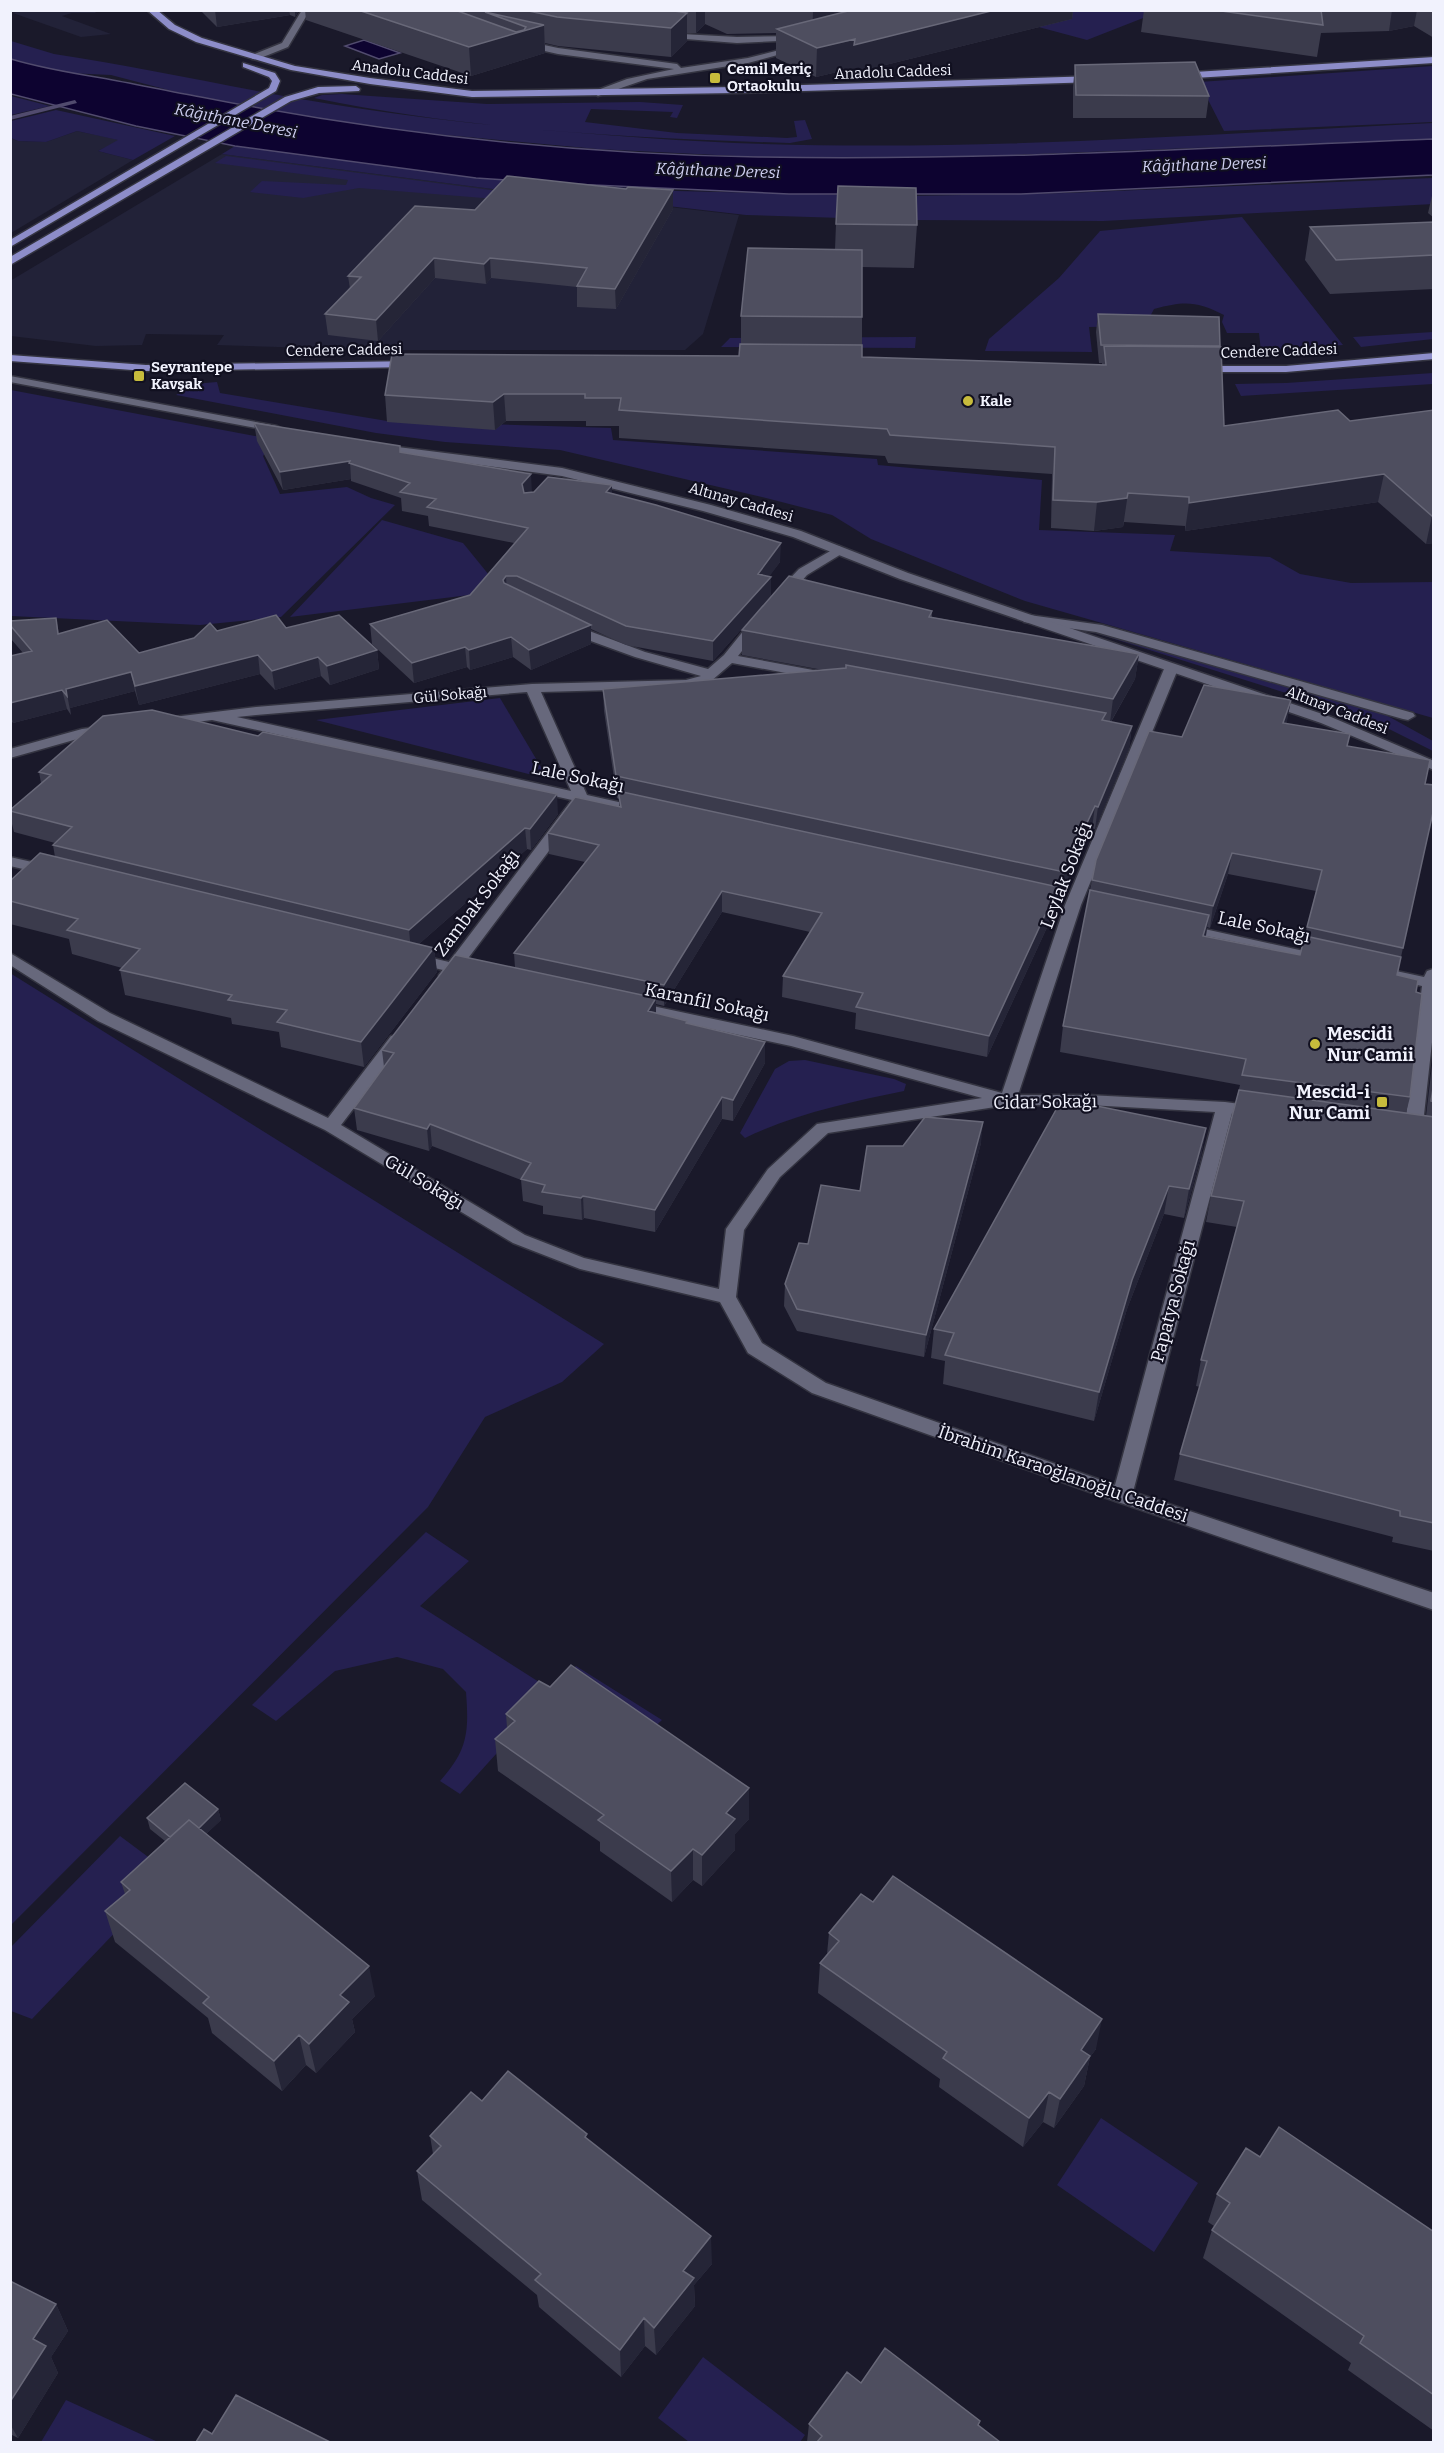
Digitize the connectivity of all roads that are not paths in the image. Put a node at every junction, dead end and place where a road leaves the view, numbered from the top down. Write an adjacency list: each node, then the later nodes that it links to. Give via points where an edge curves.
1 (152, 10): 4 (main road, Anadolu Caddesi, via 172,27)
2 (306, 10): 6 (street, via 285,45)
3 (652, 33): 8 (street, via 808,41 733,63)
4 (199, 40): 6 (main road, Anadolu Caddesi); 13 (main road, via 272,75 276,86)
5 (513, 41): 8 (street, via 558,51)
6 (255, 57): 12 (main road, Anadolu Caddesi, via 326,75)
7 (1434, 60): 9 (main road)
8 (691, 68): 11 (street, via 616,84)
9 (1164, 76)
10 (1111, 78): 11 (main road, Anadolu Caddesi)
11 (598, 93): 12 (main road, Anadolu Caddesi)
12 (472, 94): 14 (main road, via 331,88 310,91 288,99)
13 (10, 244)
14 (10, 262)
15 (10, 349): 19 (main road)
16 (1434, 356): 20 (main road, Cendere Caddesi, via 1286,369)
17 (10, 358): 19 (main road, Cendere Caddesi)
18 (423, 364): 19 (main road, Cendere Caddesi, via 146,368)
19 (80, 365)
20 (1187, 369)
21 (10, 379): 22 (street)
22 (290, 431)
23 (376, 447): 24 (street, Altınay Caddesi, via 558,476 707,508)
24 (839, 550): 25 (street, Altınay Caddesi); 27 (street, Gül Sokağı, via 803,572)
25 (1028, 619): 28 (street, Altınay Caddesi); 33 (street, via 1097,628)
26 (560, 624): 29 (street, via 622,651)
27 (729, 658): 29 (street, Gül Sokağı); 30 (street)
28 (1171, 669): 37 (street, Altınay Caddesi, via 1326,720); 53 (street, Leylak Sokağı, via 1138,735 1073,906)
29 (711, 674): 31 (street, Gül Sokağı, via 686,684)
30 (833, 677)
31 (532, 688): 32 (street, Gül Sokağı); 38 (street)
32 (211, 716): 34 (street, Gül Sokağı); 38 (street, Lale Sokağı)
33 (1408, 716)
34 (155, 724)
35 (121, 728): 36 (street, via 87,732)
36 (10, 754)
37 (1434, 766)
38 (581, 798): 39 (street, Lale Sokağı); 46 (street, Zambak Sokağı)
39 (649, 813)
40 (10, 861): 41 (street)
41 (69, 875)
42 (1165, 926): 45 (street, Lale Sokağı)
43 (394, 954): 46 (street)
44 (10, 958): 56 (street, Gül Sokağı, via 104,1017)
45 (1338, 963)
46 (452, 968): 48 (street); 50 (street, Zambak Sokağı)
47 (1384, 973): 49 (street)
48 (486, 975)
49 (1432, 978): 58 (street)
50 (438, 986)
51 (623, 1004): 53 (street, Karanfil Sokağı, via 793,1041)
52 (409, 1024): 56 (street)
53 (1008, 1100): 54 (street, Cidar Sokağı); 60 (street, Cidar Sokağı, via 823,1128 774,1173 735,1229)
54 (1225, 1107): 55 (street, Cidar Sokağı); 61 (street, Papatya Sokağı)
55 (1272, 1113)
56 (331, 1126): 60 (street, Gül Sokağı, via 519,1239 580,1263)
57 (1392, 1130): 58 (street)
58 (1413, 1133): 59 (street)
59 (1434, 1136)
60 (727, 1297): 61 (street, İbrahim Karaoğlanoğlu Caddesi, via 755,1348 819,1388)
61 (1122, 1496): 62 (street, İbrahim Karaoğlanoğlu Caddesi)
62 (1434, 1602)

